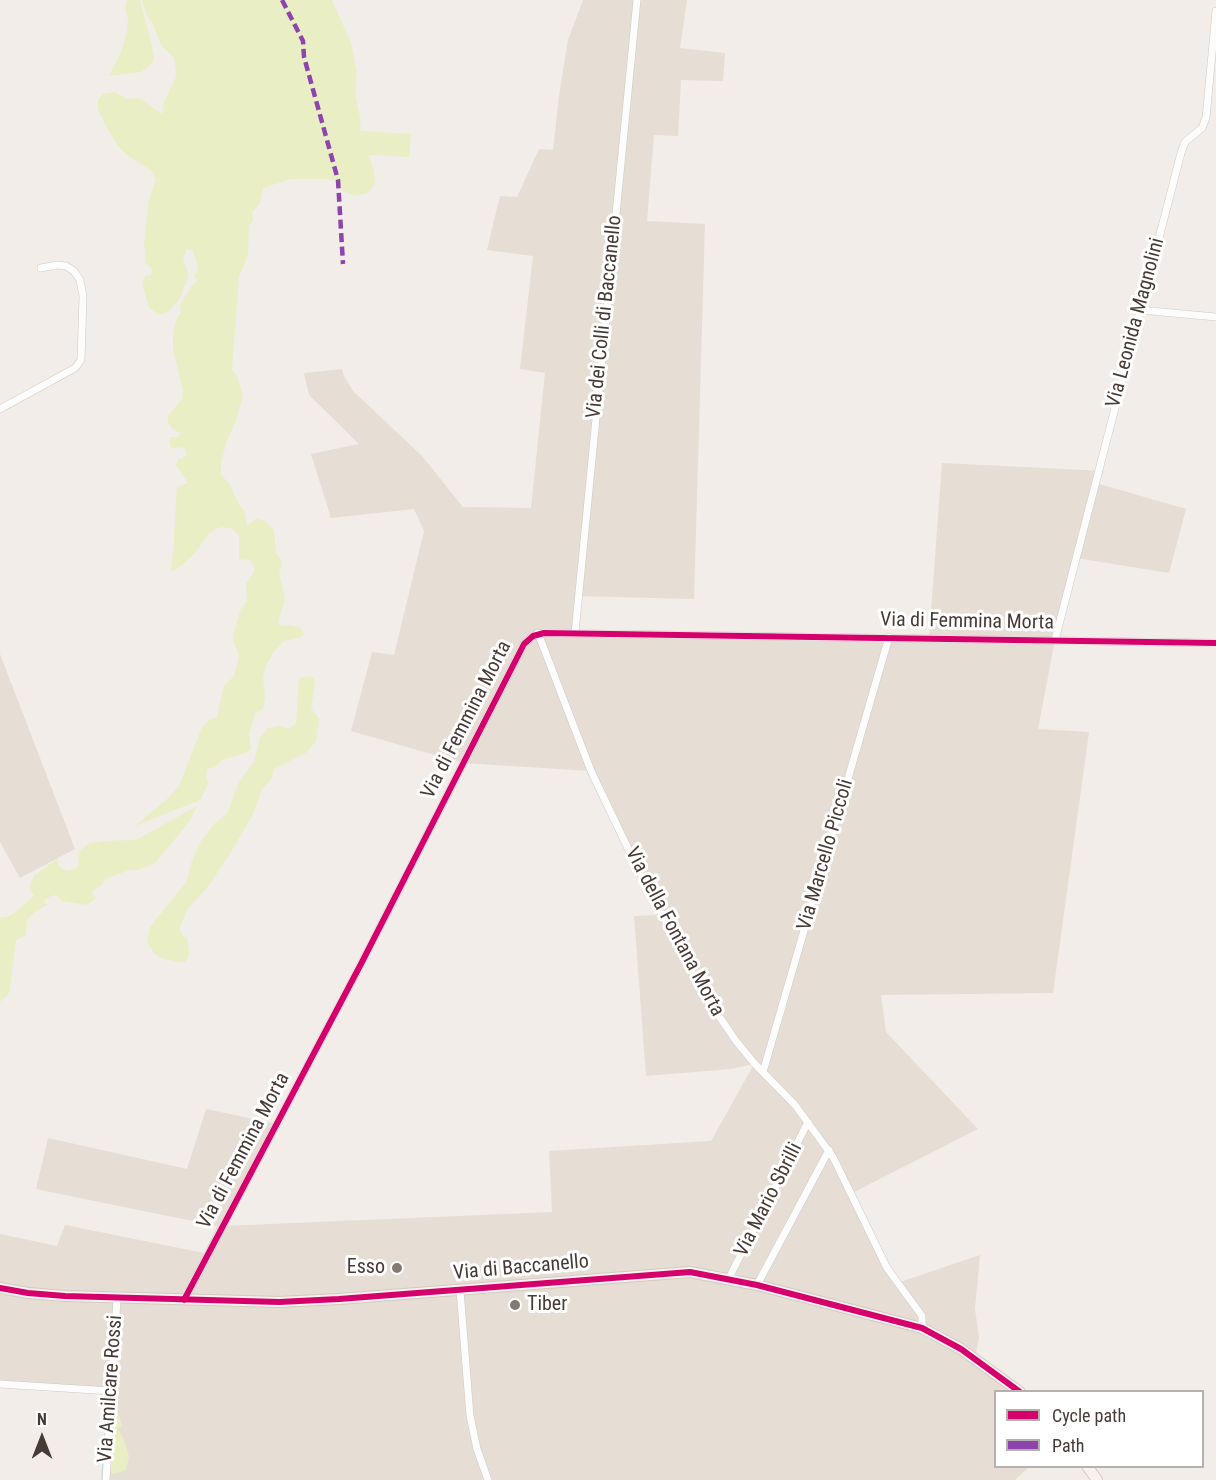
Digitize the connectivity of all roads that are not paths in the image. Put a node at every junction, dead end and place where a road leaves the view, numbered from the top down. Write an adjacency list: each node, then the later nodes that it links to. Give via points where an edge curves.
1 (637, 0): 8 (street, Via dei Colli di Baccanello)
2 (1216, 11): 4 (street, Via Leonida Magnolini, via 1206,118 1202,128 1183,146)
3 (41, 268): 6 (street, via 66,266 80,280 81,360 75,368)
4 (1140, 310): 5 (street); 10 (street, Via Leonida Magnolini)
5 (1216, 317)
6 (0, 409)
7 (538, 633): 8 (street, Via di Femmina Morta); 12 (street, Via della Fontana Morta, via 584,756 635,863 703,993); 20 (street, Via di Femmina Morta, via 524,644)
8 (574, 633): 9 (street, Via di Femmina Morta)
9 (889, 637): 10 (street, Via di Femmina Morta); 12 (street, Via Marcello Piccoli)
10 (1055, 640): 11 (street, Via di Femmina Morta)
11 (1216, 643)
12 (763, 1072): 13 (street, Via della Fontana Morta)
13 (808, 1122): 14 (street, Via della Fontana Morta); 15 (street, Via Mario Sbrilli)
14 (828, 1150): 16 (street); 21 (street, Via della Fontana Morta, via 843,1173 887,1268 922,1316)
15 (729, 1278): 16 (street, Via di Baccanello); 17 (street, Via di Baccanello, via 682,1272)
16 (757, 1285): 21 (street, Via di Baccanello)
17 (460, 1290): 20 (street, Via di Baccanello, via 299,1301); 27 (street, via 470,1416)
18 (2, 1291): 19 (street, Via di Baccanello)
19 (117, 1299): 20 (street, Via di Baccanello); 24 (street, Via Amilcare Rossi)
20 (184, 1300)
21 (922, 1328): 23 (street, Via di Baccanello, via 961,1349)
22 (0, 1384): 24 (street)
23 (1017, 1390)
24 (111, 1391): 26 (street, Via Amilcare Rossi)
25 (1088, 1468): 28 (street)
26 (106, 1480)
27 (488, 1480)
28 (1097, 1480)

